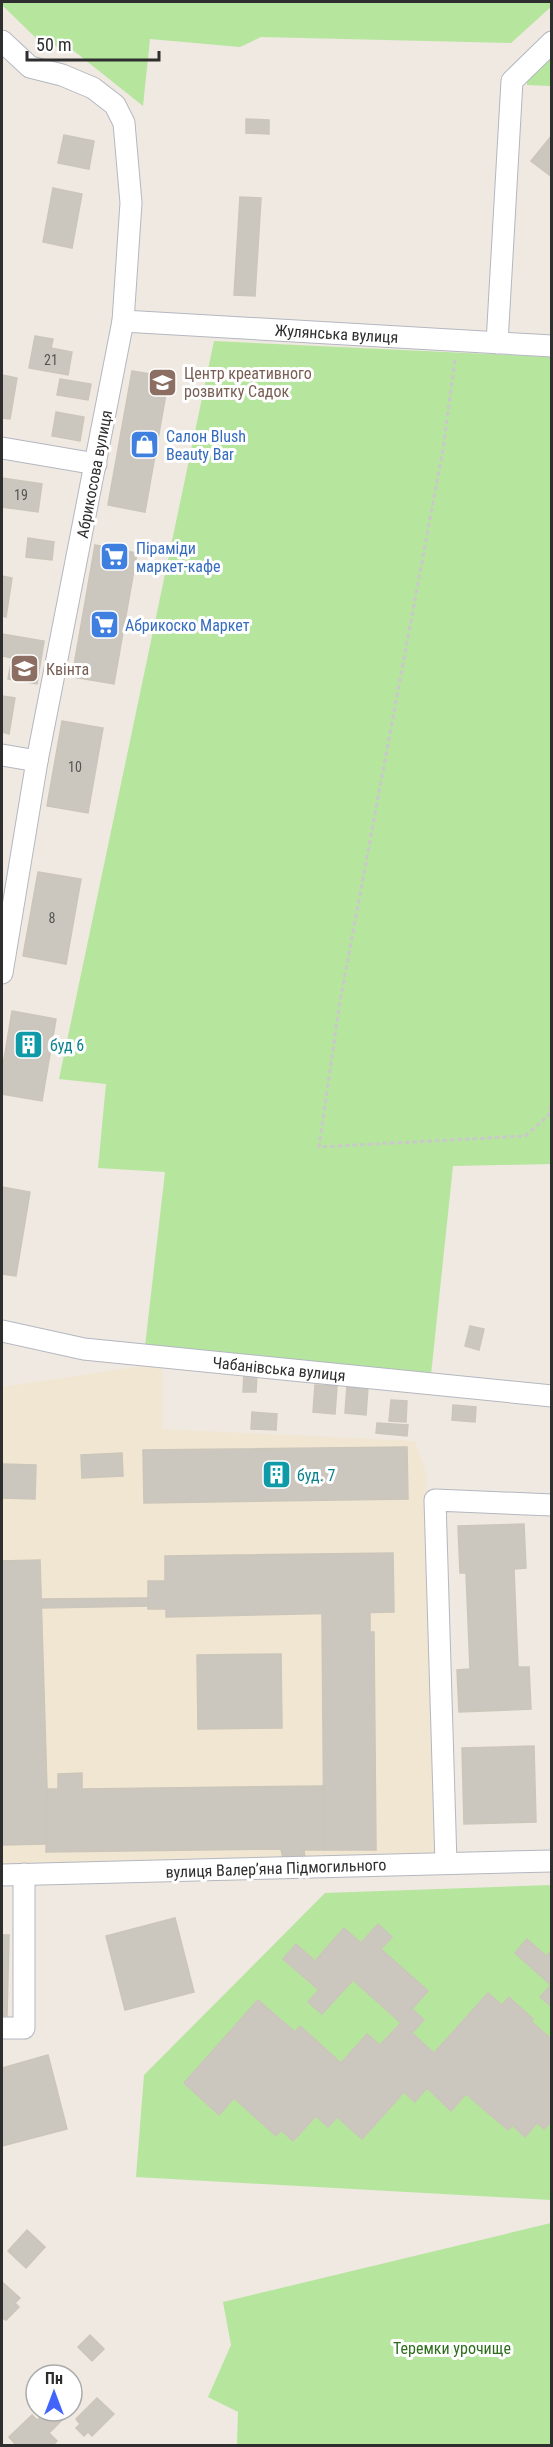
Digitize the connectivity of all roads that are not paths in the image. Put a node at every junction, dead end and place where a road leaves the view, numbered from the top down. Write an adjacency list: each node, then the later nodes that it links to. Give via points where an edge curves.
1 (2, 41): 4 (street, Абрикосова вулиця)
2 (552, 42): 6 (street, via 513,81)
3 (2, 62): 4 (street)
4 (30, 67): 5 (street, Абрикосова вулиця, via 93,88 115,105 124,123 131,203)
5 (123, 321): 6 (street, Жулянська вулиця); 9 (street, Абрикосова вулиця)
6 (497, 343): 7 (street, Жулянська вулиця)
7 (552, 346)
8 (2, 448): 9 (street)
9 (96, 464): 11 (street, Абрикосова вулиця)
10 (2, 755): 11 (street)
11 (37, 761): 12 (street, Абрикосова вулиця)
12 (2, 974)
13 (5, 1332): 14 (street, Чабанівська вулиця, via 84,1349)
14 (552, 1396)
15 (552, 1505): 17 (street, via 435,1500)
16 (552, 1861): 17 (street, вулиця Валерʼяна Підмогильного)
17 (447, 1863): 18 (street, вулиця Валерʼяна Підмогильного)
18 (24, 1874): 19 (street, вулиця Валерʼяна Підмогильного); 20 (street, via 24,2028)
19 (2, 1875)
20 (2, 2028)

